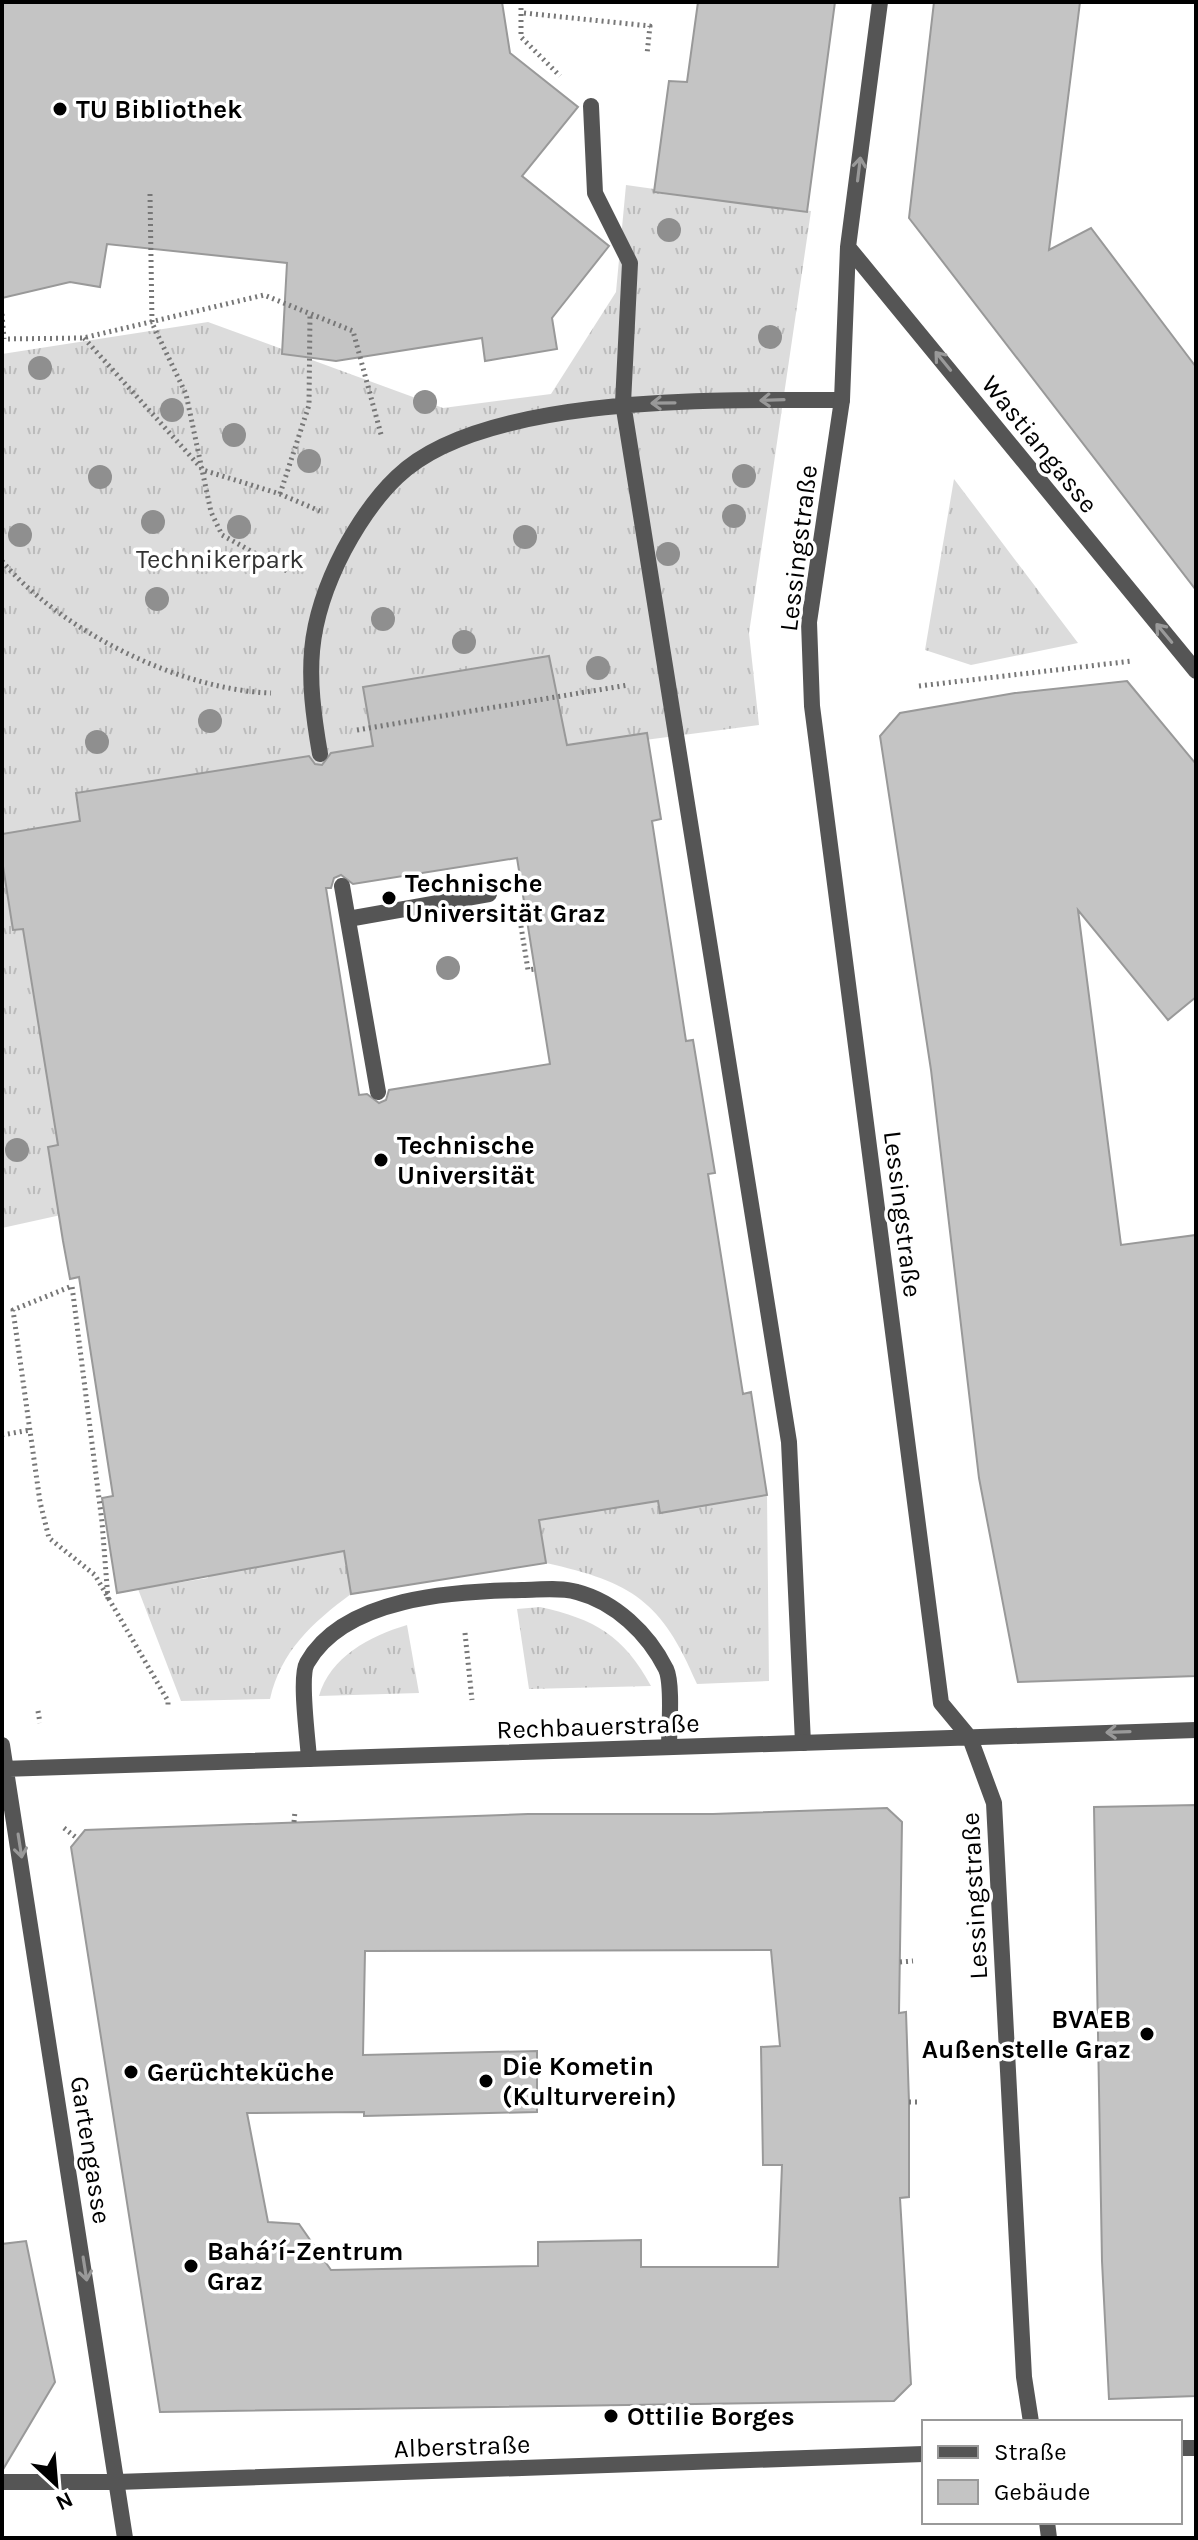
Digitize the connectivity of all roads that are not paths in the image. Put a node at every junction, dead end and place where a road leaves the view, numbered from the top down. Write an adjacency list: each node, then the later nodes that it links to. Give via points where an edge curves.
1 (880, 2): 3 (street, Lessingstraße, one-way to 1)
2 (591, 106): 5 (street, via 595,193 630,263)
3 (848, 247): 4 (street, Lessingstraße); 6 (street, Wastiangasse, one-way to 3)
4 (842, 400): 5 (street, one-way to 5); 13 (street, Lessingstraße, via 809,622 812,706 941,1703)
5 (623, 403): 7 (street, via 486,430 433,452 398,476 356,527 323,590 311,643 310,695); 14 (street, via 789,1442)
6 (1196, 671)
7 (320, 754)
8 (342, 886): 10 (street)
9 (489, 894): 10 (street)
10 (348, 919): 11 (street)
11 (378, 1092)
12 (1196, 1730): 13 (street, Rechbauerstraße, one-way to 13)
13 (970, 1738): 14 (street, Rechbauerstraße); 19 (street, Lessingstraße, via 994,1803 1024,2377)
14 (803, 1743): 16 (street, Rechbauerstraße)
15 (2, 1745): 18 (street, Gartengasse)
16 (669, 1747): 17 (street, Rechbauerstraße); 17 (street, via 668,1672 624,1615 574,1591 486,1590 381,1608 327,1637 305,1666)
17 (309, 1759): 18 (street, Rechbauerstraße)
18 (5, 1769): 22 (street, Gartengasse, one-way to 22)
19 (1031, 2420)
20 (922, 2454): 22 (street, Alberstraße)
21 (2, 2482): 22 (street, Alberstraße)
22 (117, 2482): 23 (street, Gartengasse)
23 (125, 2538)

